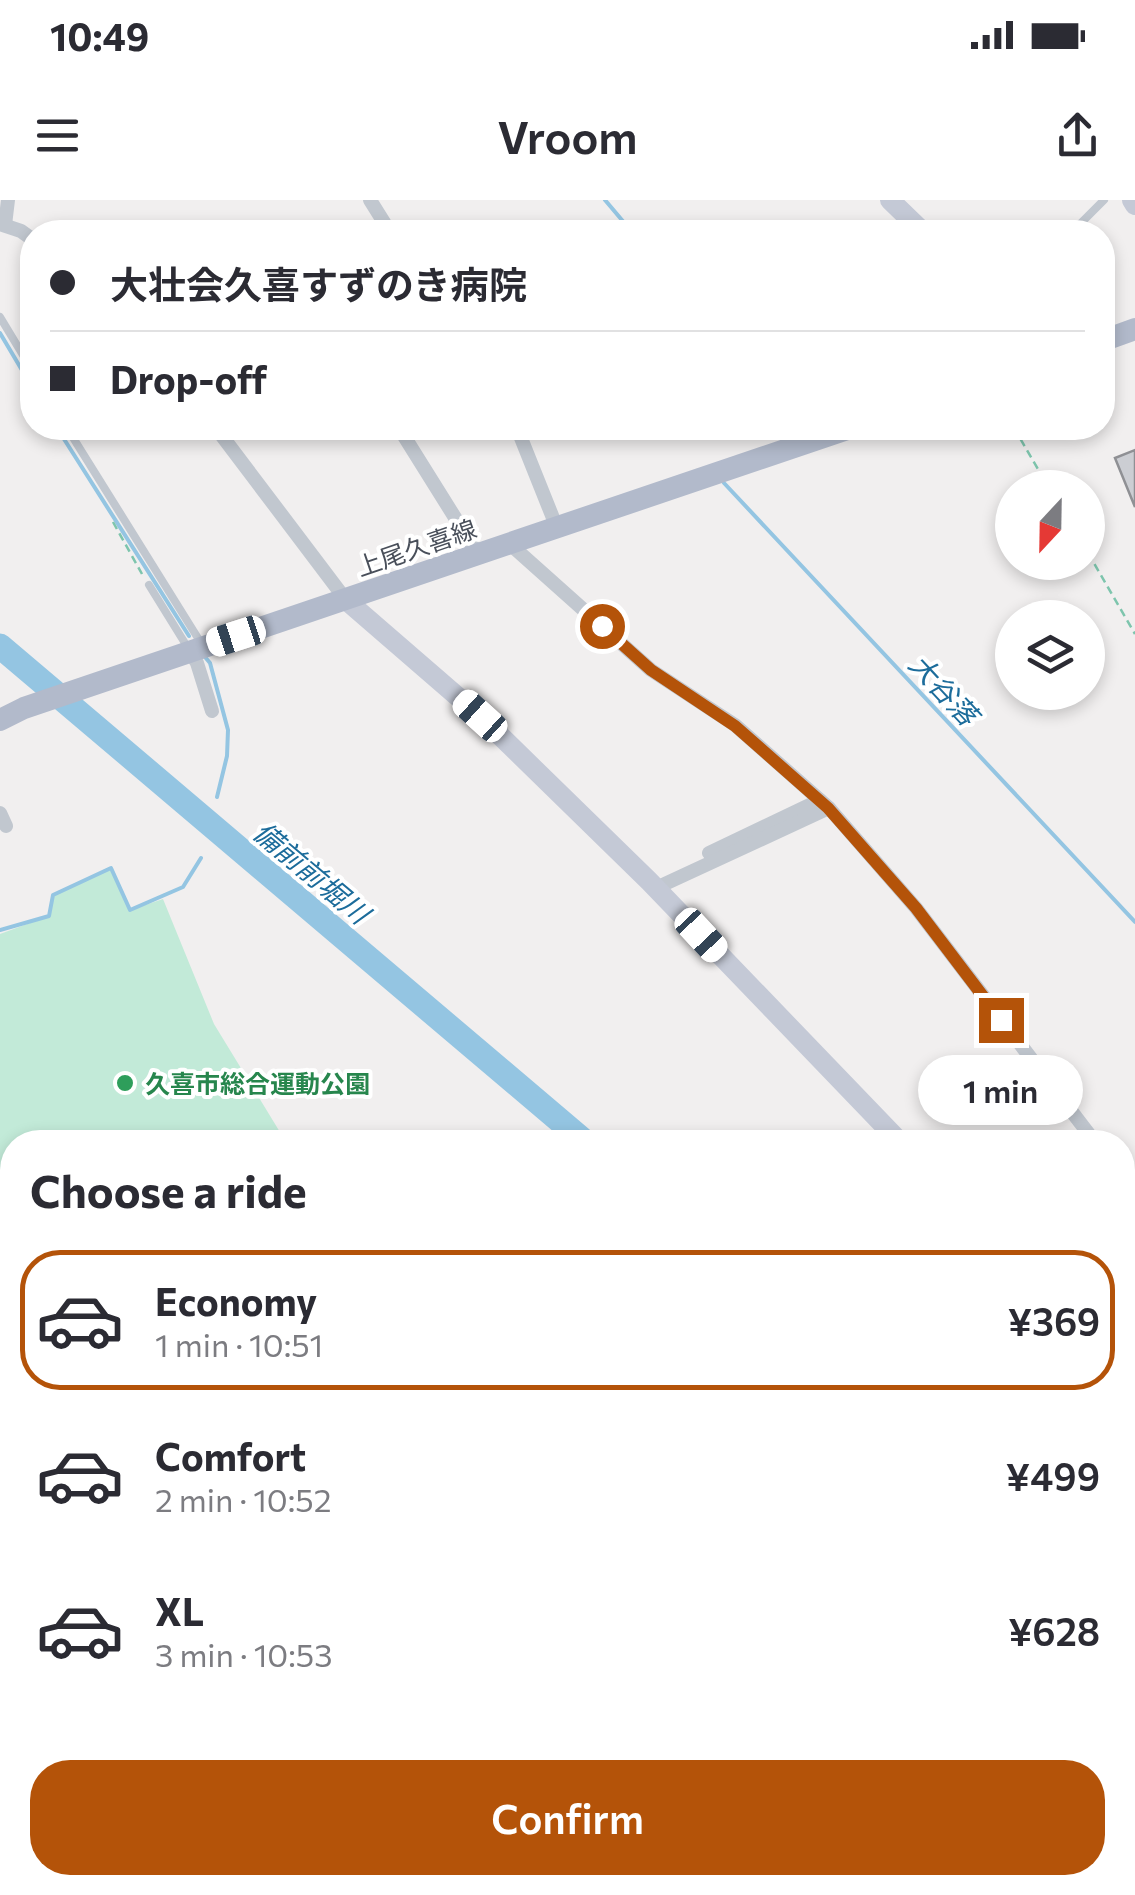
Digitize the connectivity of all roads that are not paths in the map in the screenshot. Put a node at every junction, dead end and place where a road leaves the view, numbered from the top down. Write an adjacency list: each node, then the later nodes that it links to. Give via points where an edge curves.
1 (8, 200): 6 (street)
2 (890, 200): 4 (street)
3 (1104, 200): 5 (lane)
4 (911, 220)
5 (1084, 220)
6 (2, 226)
7 (0, 317): 8 (lane)
8 (20, 350)
9 (75, 440): 19 (lane)
10 (225, 440): 18 (street)
11 (406, 440): 16 (street)
12 (523, 440): 14 (street)
13 (815, 440): 14 (main road, 上尾久喜線)
14 (557, 528): 15 (main road, 上尾久喜線)
15 (511, 545): 16 (main road, 上尾久喜線); 22 (street, via 651,670 735,726)
16 (479, 556): 18 (main road, 上尾久喜線)
17 (149, 585): 19 (lane)
18 (346, 600): 19 (main road, 上尾久喜線); 23 (street, via 480,716)
19 (196, 649): 20 (street); 21 (main road, 上尾久喜線)
20 (212, 711)
21 (0, 720)
22 (824, 804): 23 (street); 25 (street, via 916,908)
23 (653, 885): 24 (street)
24 (888, 1130)
25 (1086, 1130)

